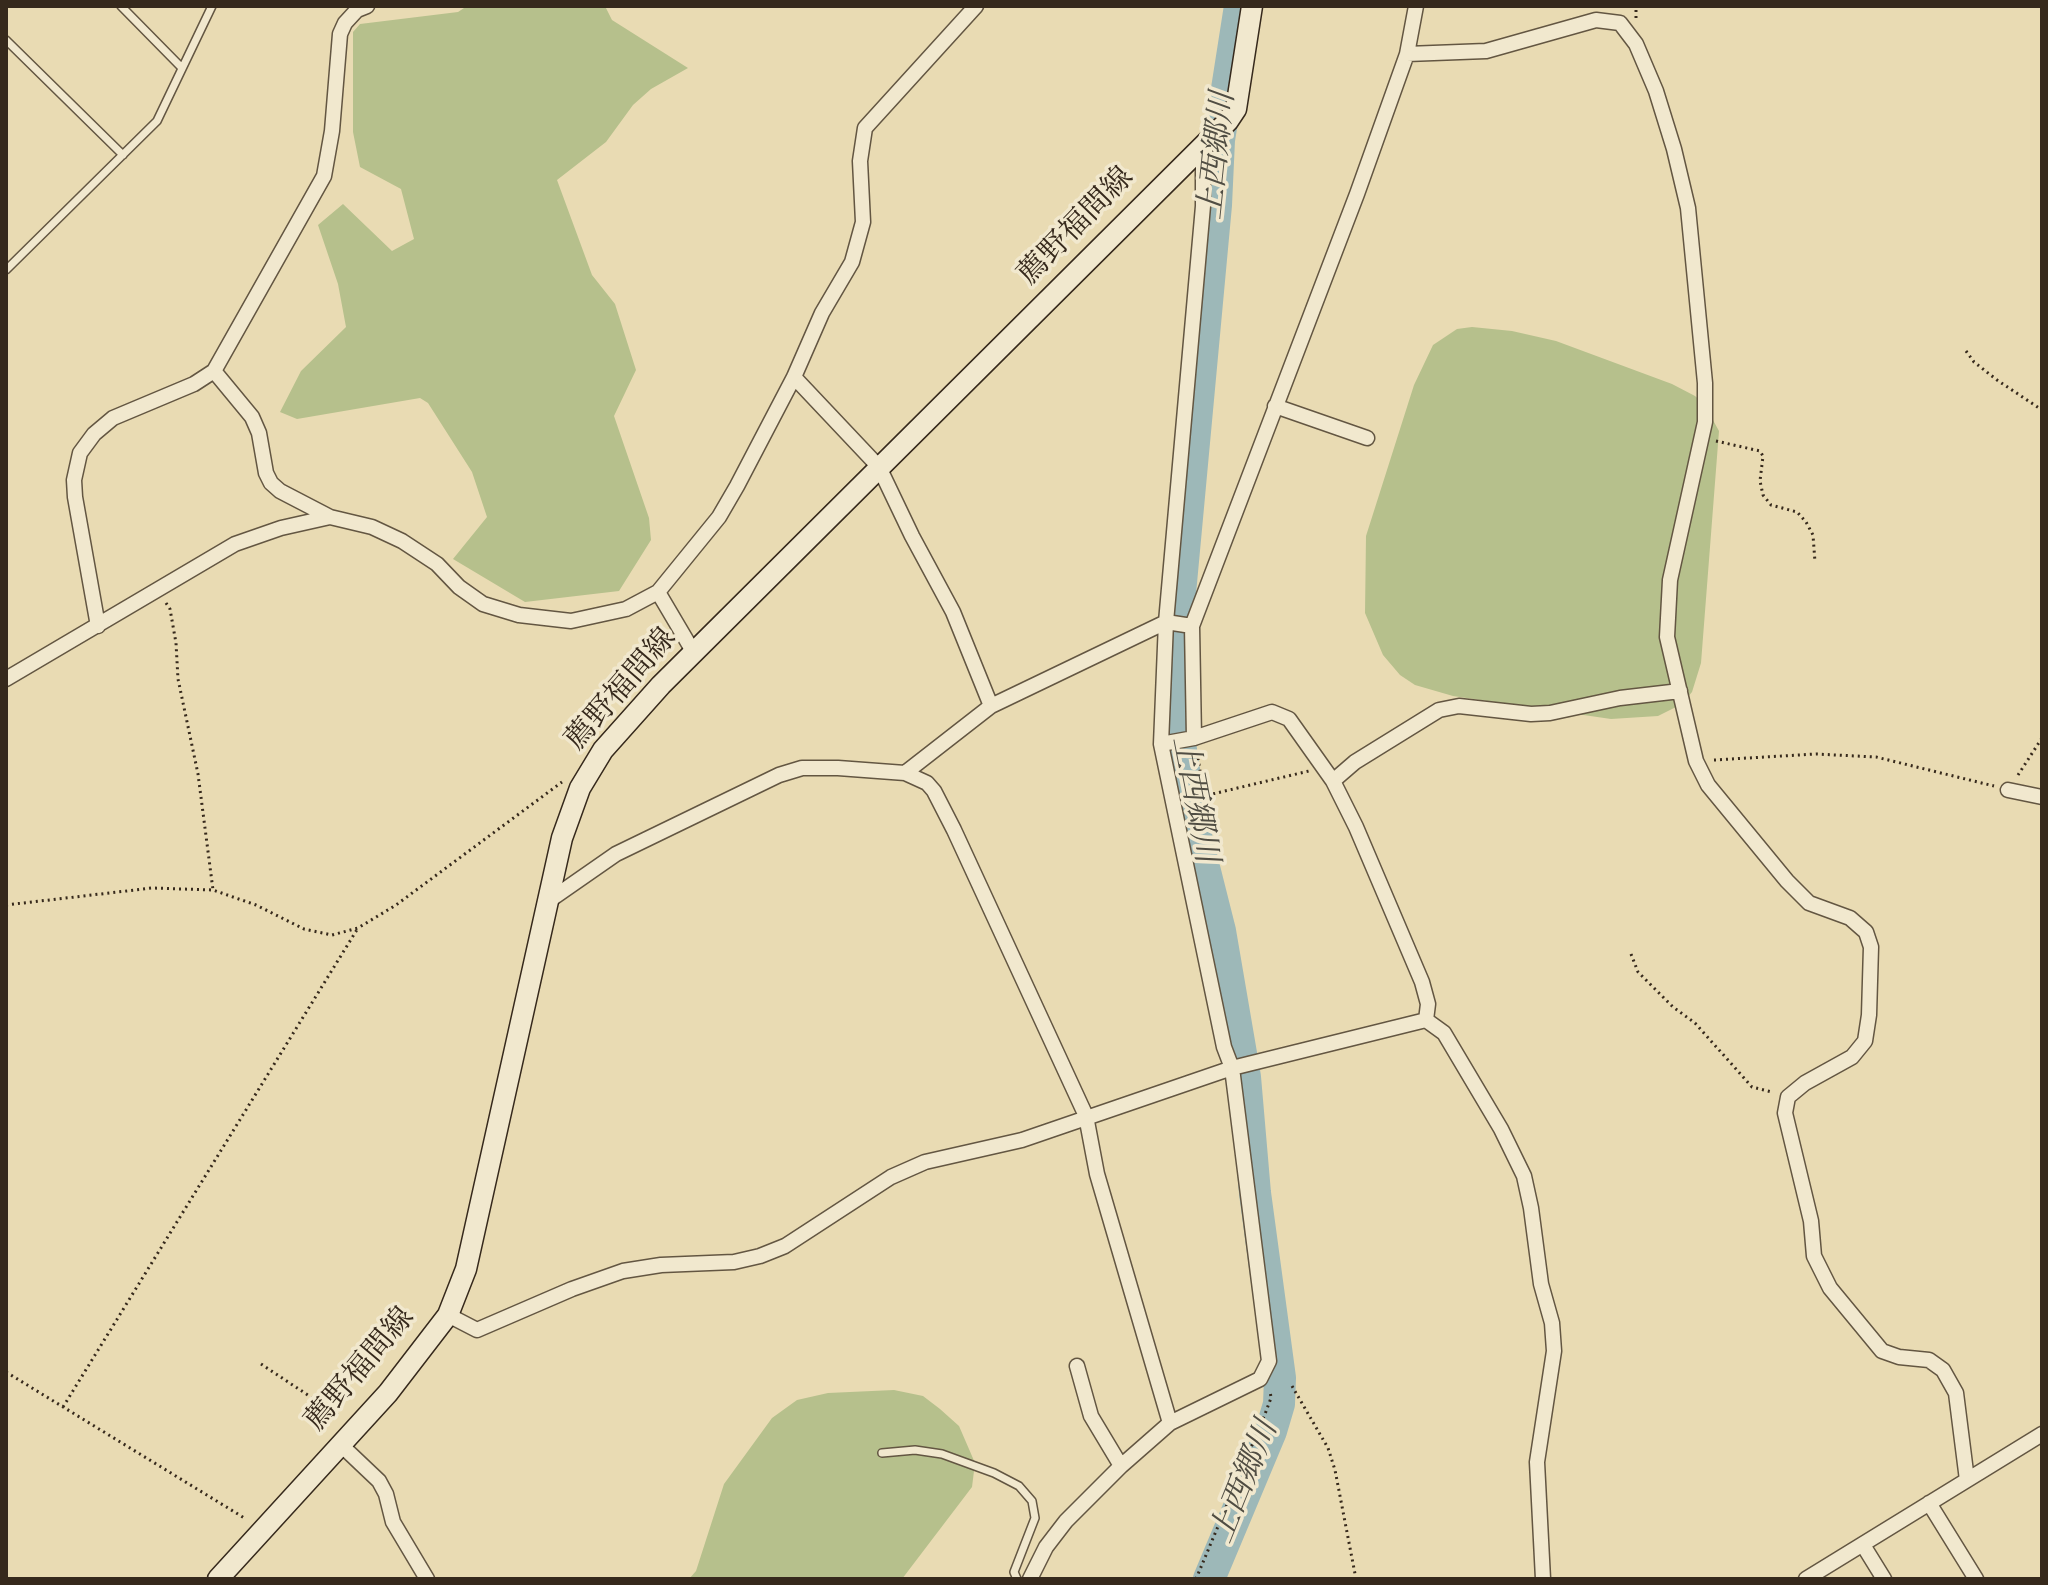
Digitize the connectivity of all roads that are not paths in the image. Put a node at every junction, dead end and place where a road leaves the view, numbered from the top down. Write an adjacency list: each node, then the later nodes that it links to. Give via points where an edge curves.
1 (121, 6): 9 (lane)
2 (212, 6): 9 (lane)
3 (367, 6): 13 (street, via 357,10 340,34 324,176)
4 (976, 6): 14 (street, via 865,128 860,161 863,222 852,262)
5 (1252, 6): 10 (main road, 薦野福間線, via 1236,109)
6 (1416, 6): 8 (street)
7 (6, 40): 11 (lane)
8 (1407, 54): 15 (street); 24 (street, via 1486,51 1596,20 1620,23 1636,44 1656,91 1688,208 1705,383 1705,422 1670,580 1667,637)
9 (182, 68): 11 (lane, via 157,121)
10 (1207, 142): 17 (main road, 薦野福間線); 20 (street)
11 (123, 155): 12 (lane)
12 (6, 270)
13 (214, 371): 18 (street, via 252,417 271,483); 21 (street, via 113,418 80,453 75,497)
14 (794, 377): 17 (street); 19 (street, via 719,517)
15 (1275, 406): 16 (street); 20 (street)
16 (1367, 438)
17 (879, 467): 22 (main road, 薦野福間線); 25 (street, via 953,612)
18 (330, 517): 19 (street, via 402,541 483,604 519,615 571,621 626,609); 21 (street, via 235,544)
19 (658, 592): 22 (street)
20 (1178, 624): 25 (street); 26 (street); 26 (street)
21 (98, 626): 23 (street)
22 (694, 653): 31 (main road, 薦野福間線, via 603,750 580,788)
23 (6, 679)
24 (1680, 691): 28 (street, via 1550,713 1459,706 1439,710); 42 (street, via 1696,761 1708,785 1809,903 1850,918 1866,932 1871,947 1865,1041 1852,1057 1788,1097 1785,1113 1811,1221 1814,1256 1830,1288 1882,1351 1929,1360 1943,1370 1956,1393)
25 (991, 706): 27 (street)
26 (1179, 741): 28 (street, via 1272,712 1289,719); 33 (street, via 1224,1047)
27 (905, 773): 31 (street, via 802,768 779,775 616,854); 34 (street, via 934,791)
28 (1333, 781): 32 (street, via 1408,947 1428,1004)
29 (2008, 790): 30 (street)
30 (2042, 797)
31 (547, 902): 35 (main road, 薦野福間線, via 466,1269)
32 (1426, 1020): 33 (street); 49 (street, via 1444,1033 1501,1129 1524,1176 1531,1208 1554,1351 1537,1462)
33 (1232, 1068): 34 (street); 37 (street, via 1269,1361 1260,1379)
34 (1086, 1116): 35 (street, via 1022,1140 925,1162 760,1256 623,1271 477,1330); 37 (street, via 1097,1174)
35 (448, 1315): 39 (main road, 薦野福間線)
36 (1077, 1366): 41 (street, via 1091,1416)
37 (1170, 1423): 41 (street)
38 (2042, 1434): 42 (street)
39 (340, 1444): 45 (main road, 薦野福間線); 46 (street, via 379,1481 393,1522)
40 (882, 1453): 47 (lane, via 942,1454 1019,1486 1032,1501 1035,1518 1014,1572)
41 (1121, 1466): 48 (street, via 1066,1521)
42 (1967, 1480): 43 (street)
43 (1929, 1503): 44 (street); 52 (street)
44 (1863, 1545): 50 (street); 51 (street)
45 (218, 1579)
46 (427, 1579)
47 (1017, 1579)
48 (1030, 1579)
49 (1543, 1579)
50 (1806, 1579)
51 (1884, 1579)
52 (1976, 1579)

